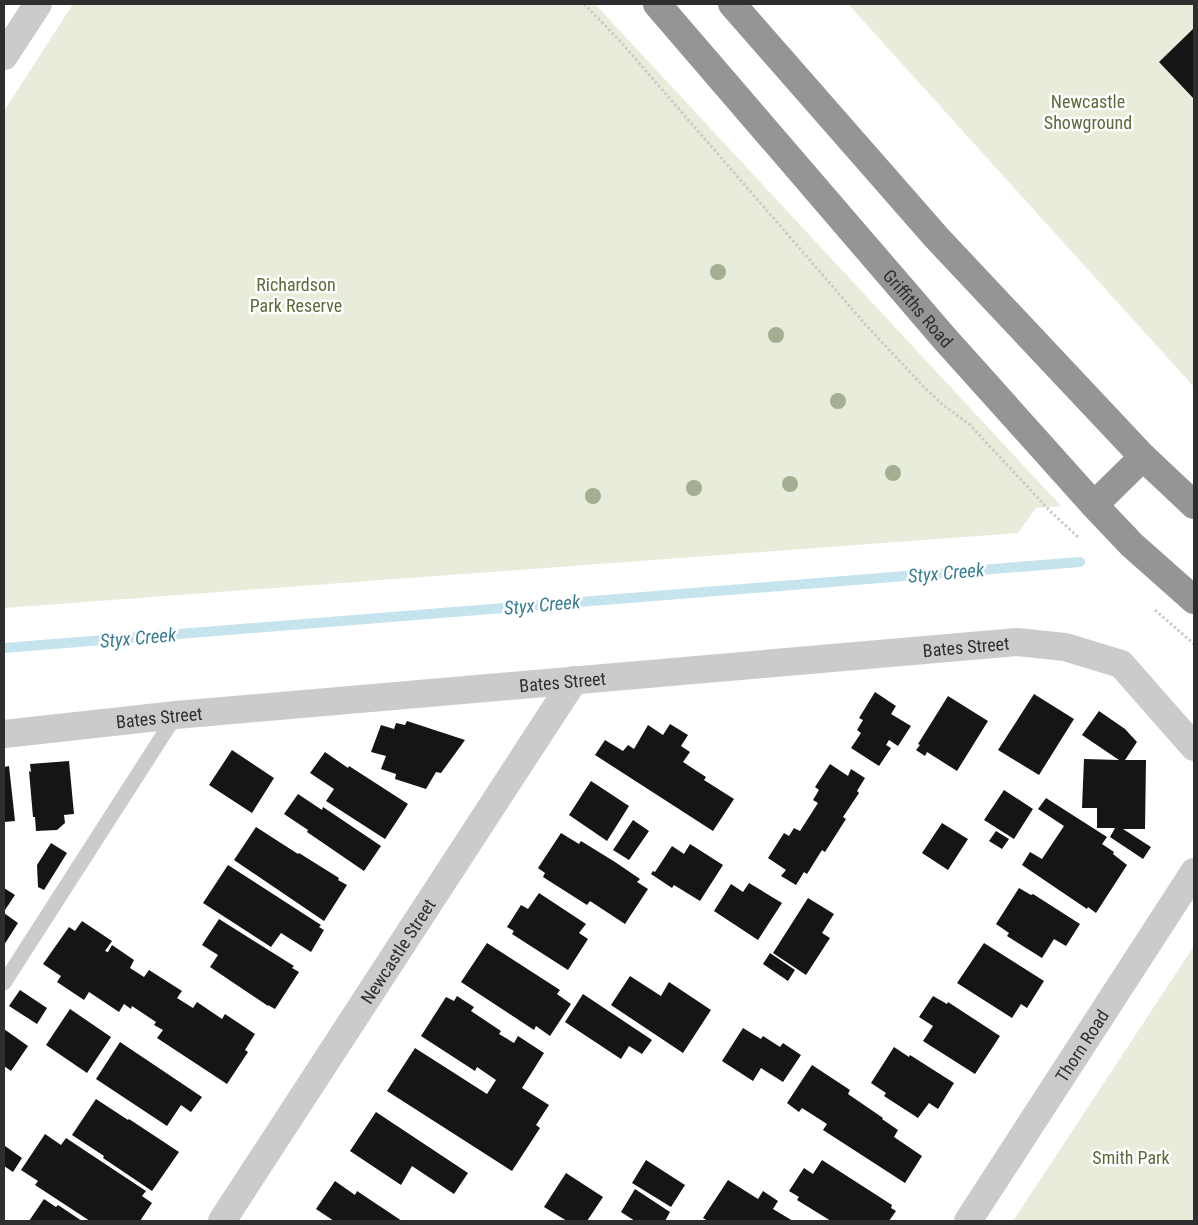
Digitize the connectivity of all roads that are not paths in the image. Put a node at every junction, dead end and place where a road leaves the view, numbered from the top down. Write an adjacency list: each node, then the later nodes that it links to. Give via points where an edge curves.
1 (38, 4): 4 (street)
2 (657, 4): 7 (highway, Griffiths Road, via 945,339)
3 (732, 4): 5 (highway, via 937,238)
4 (4, 56)
5 (1143, 457): 6 (highway); 7 (highway)
6 (1188, 500)
7 (1094, 505): 8 (highway, Griffiths Road, via 1132,546)
8 (1194, 600)
9 (574, 680): 10 (street, Bates Street); 12 (street, Bates Street, via 1017,642 1065,647 1121,664); 15 (street, Newcastle Street)
10 (176, 715): 11 (street, Bates Street); 14 (lane)
11 (4, 734)
12 (1194, 747)
13 (1194, 872): 16 (street, Thorn Road)
14 (4, 983)
15 (222, 1221)
16 (968, 1221)

